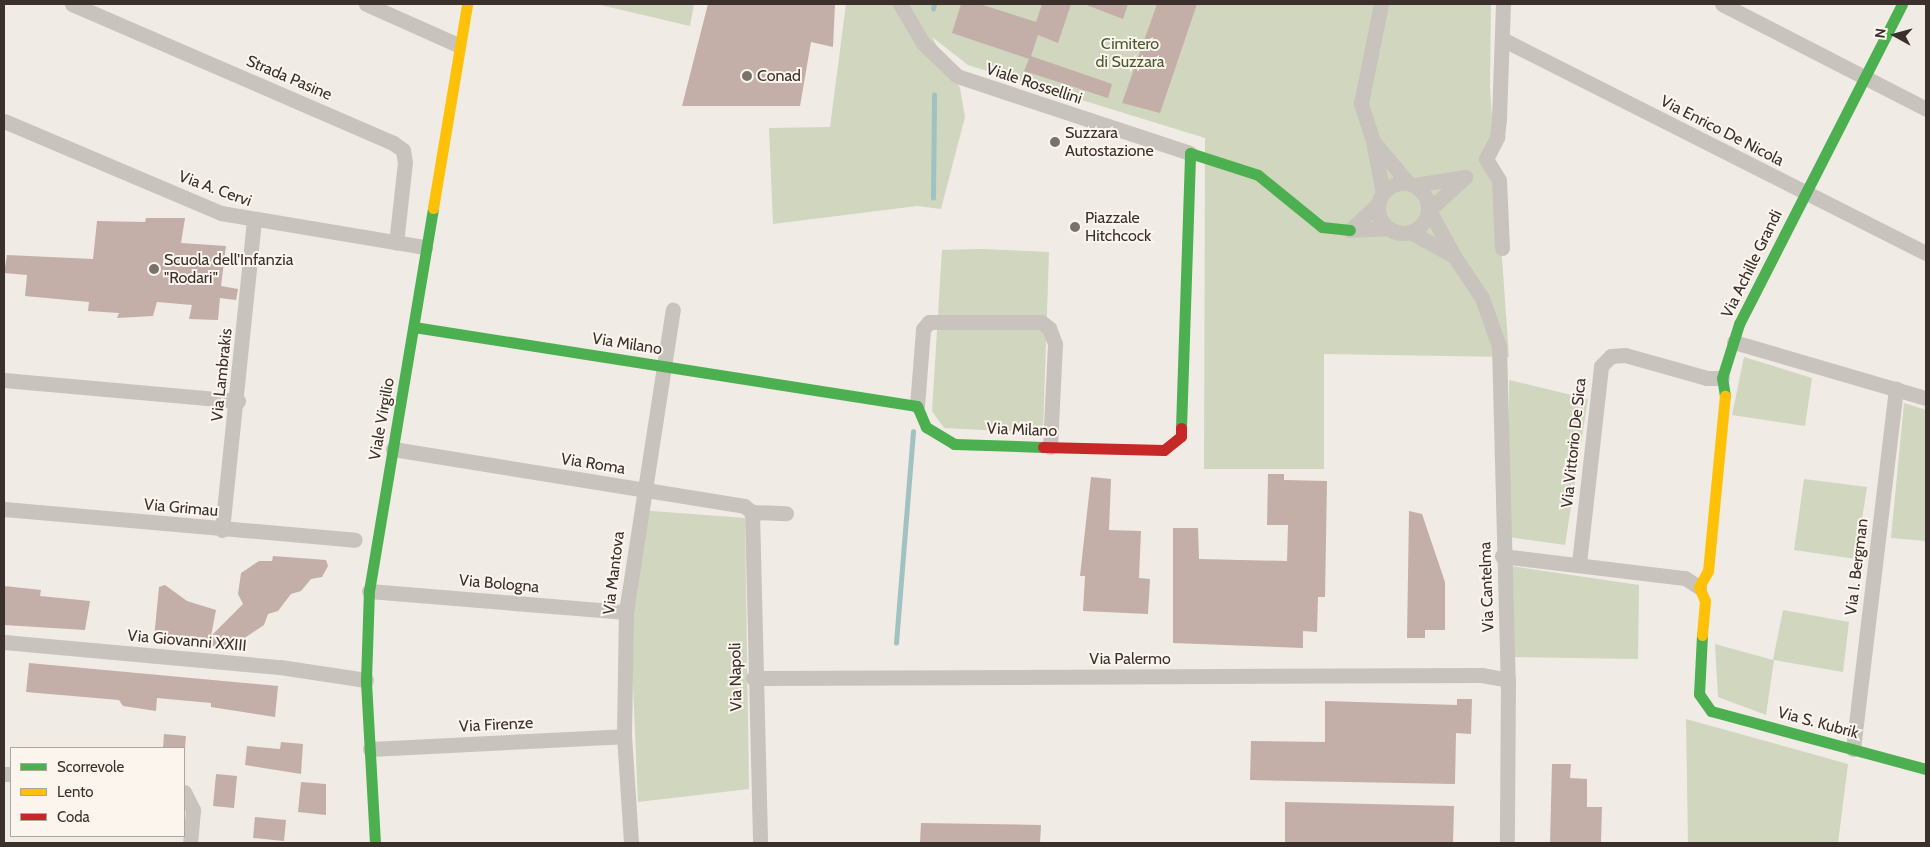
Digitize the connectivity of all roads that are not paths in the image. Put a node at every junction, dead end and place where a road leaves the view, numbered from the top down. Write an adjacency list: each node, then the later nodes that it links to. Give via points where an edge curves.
1 (72, 4): 26 (street, Strada Pasine, via 403,150 405,162)
2 (366, 4): 10 (street)
3 (467, 4): 10 (street, Viale Virgilio)
4 (900, 4): 15 (street, Viale Rossellini, via 923,43 957,76)
5 (1381, 4): 14 (street, via 1361,103)
6 (1503, 4): 9 (street)
7 (1722, 4): 11 (street)
8 (1902, 4): 11 (street, Via Achille Grandi)
9 (1502, 38): 16 (street, via 1497,137); 19 (street, Via Enrico De Nicola)
10 (458, 45): 27 (street, Viale Virgilio)
11 (1864, 77): 12 (street); 19 (street, Via Achille Grandi)
12 (1926, 109)
13 (4, 121): 22 (street, Via A. Cervi, via 221,213)
14 (1374, 141): 18 (street); 20 (street)
15 (1190, 152): 24 (street, via 1258,175 1322,227); 41 (street, Via Milano, via 1181,436 1164,450)
16 (1486, 159): 17 (street); 28 (street, via 1499,180)
17 (1464, 177): 18 (street); 21 (street)
18 (1410, 183): 20 (street, via 1391,185); 21 (street, via 1425,195)
19 (1806, 193): 29 (street, Via Enrico De Nicola); 33 (street, Via Achille Grandi, via 1739,324)
20 (1381, 198): 23 (street, via 1381,220); 24 (street)
21 (1428, 210): 25 (street, via 1423,223); 30 (street)
22 (254, 222): 26 (street, Via A. Cervi); 39 (street, Via Lambrakis)
23 (1389, 228): 24 (street); 25 (street)
24 (1350, 230)
25 (1410, 232): 30 (street)
26 (396, 243): 27 (street, Via A. Cervi)
27 (426, 247): 32 (street, Viale Virgilio)
28 (1502, 248)
29 (1926, 252)
30 (1454, 256): 49 (street, Via Cantelma, via 1496,330)
31 (673, 310): 34 (street, Via Mantova)
32 (414, 327): 34 (street, Via Milano); 42 (street, Viale Virgilio)
33 (1734, 342): 35 (street, Via Achille Grandi); 37 (street)
34 (661, 366): 40 (street, Via Milano); 43 (street, Via Mantova)
35 (1722, 378): 50 (street, Via Vittorio De Sica, via 1707,378 1625,355 1611,356 1601,366); 51 (street, Via Achille Grandi, via 1726,391 1708,570)
36 (4, 380): 39 (street)
37 (1896, 389): 38 (street); 60 (street, Via I. Bergman)
38 (1926, 398)
39 (238, 401): 47 (street, Via Lambrakis)
40 (917, 406): 41 (street, Via Milano, via 926,427 945,442); 41 (street, via 923,329 929,322 1041,322 1049,328 1055,344)
41 (1050, 447)
42 (393, 449): 43 (street, Via Roma); 52 (street, Viale Virgilio)
43 (642, 490): 45 (street, Via Roma); 53 (street, Via Mantova)
44 (4, 509): 47 (street, Via Grimau)
45 (752, 512): 46 (street, Via Roma); 55 (street, Via Napoli)
46 (786, 513)
47 (222, 530): 48 (street, Via Grimau)
48 (354, 540)
49 (1502, 556): 50 (street); 57 (street, Via Cantelma)
50 (1579, 563): 51 (street, via 1685,578)
51 (1699, 587): 60 (street, Via S. Kubrik, via 1705,600 1698,682 1705,704 1711,711)
52 (369, 591): 53 (street, Via Bologna); 56 (street, Viale Virgilio)
53 (626, 612): 58 (street, Via Mantova)
54 (4, 642): 56 (street, Via Giovanni XXIII, via 280,668)
55 (753, 678): 57 (street, Via Palermo, via 1481,675); 66 (street, Via Napoli)
56 (366, 680): 59 (street, Viale Virgilio)
57 (1508, 680): 67 (street, Via Cantelma)
58 (624, 736): 59 (street, Via Firenze); 65 (street, Via Mantova)
59 (370, 749): 64 (street, Viale Virgilio)
60 (1853, 749): 61 (street, Via S. Kubrik)
61 (1926, 769)
62 (185, 794): 63 (street, via 193,810)
63 (190, 843)
64 (375, 843)
65 (630, 843)
66 (760, 843)
67 (1507, 843)

